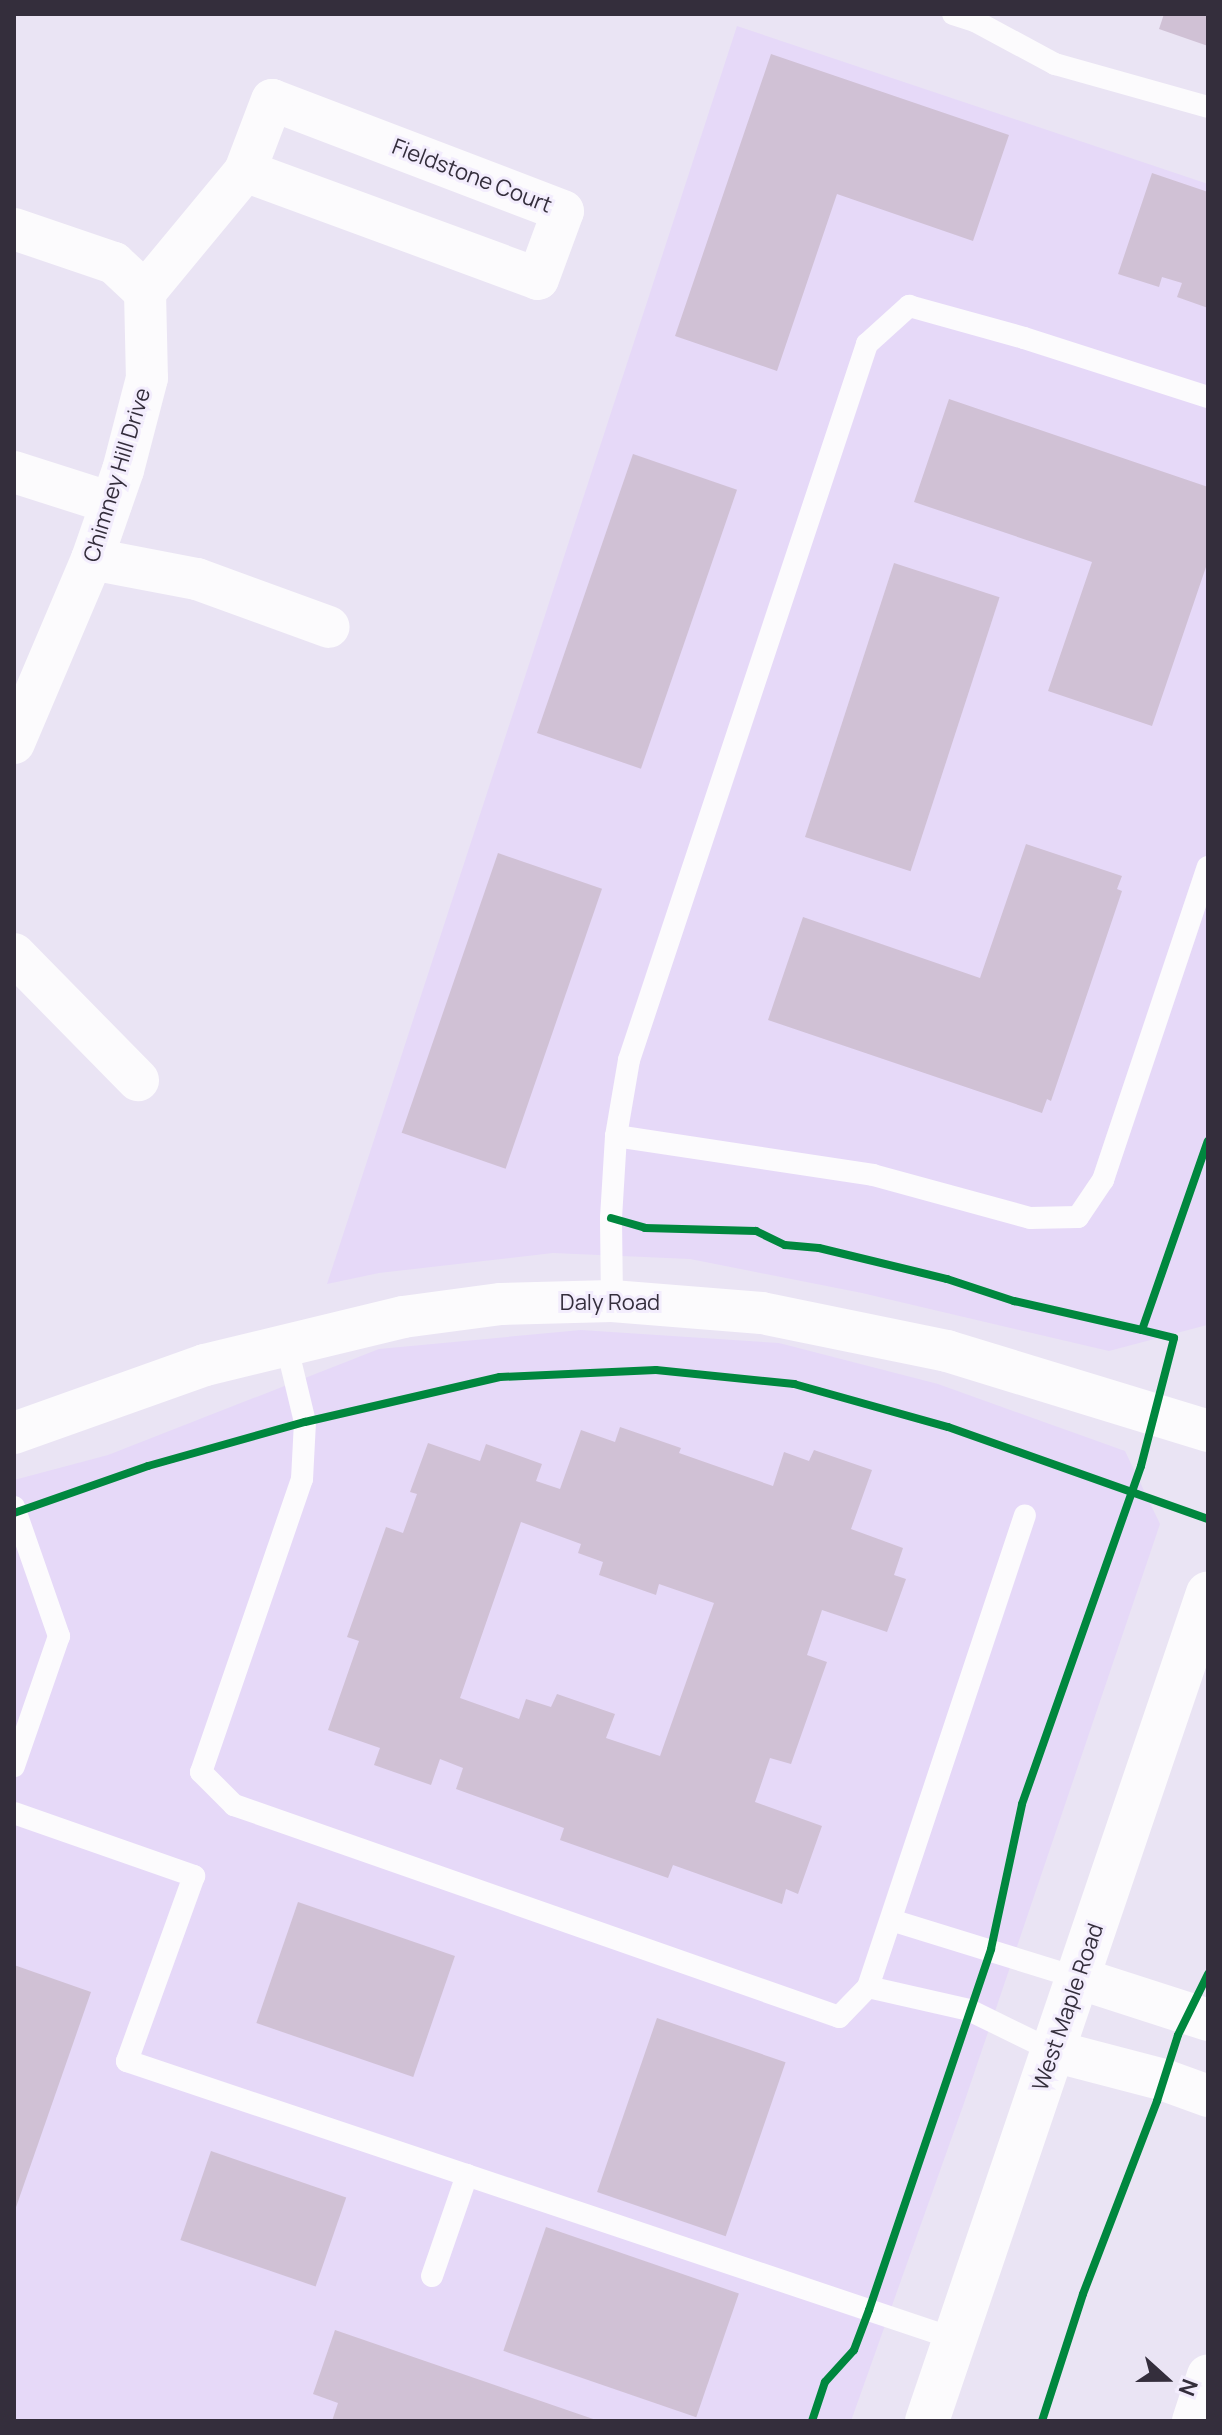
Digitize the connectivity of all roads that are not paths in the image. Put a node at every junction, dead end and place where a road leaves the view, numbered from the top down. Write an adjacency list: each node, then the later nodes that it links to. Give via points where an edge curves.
1 (953, 14): 2 (lane, via 1055,64)
2 (1208, 107)
3 (245, 171): 3 (street, Fieldstone Court, via 538,279 563,211 272,100); 5 (street, Fieldstone Court)
4 (14, 229): 5 (street, via 114,263)
5 (145, 292): 8 (street, Chimney Hill Drive, via 147,378)
6 (1208, 397): 15 (lane, via 909,306 867,344 629,1060)
7 (14, 472): 8 (street)
8 (111, 503): 9 (street, Chimney Hill Drive)
9 (92, 559): 10 (street, via 197,579); 11 (street, Chimney Hill Drive)
10 (329, 627)
11 (14, 743)
12 (1208, 867): 15 (lane, via 1103,1180 1078,1217 1030,1218 873,1175)
13 (14, 954): 14 (street)
14 (138, 1080)
15 (616, 1136): 16 (lane)
16 (612, 1301): 17 (street, Daly Road, via 501,1304 417,1315); 18 (street, Daly Road, via 762,1313 947,1351)
17 (286, 1343): 19 (street, Daly Road, via 205,1365); 27 (lane, via 305,1422 302,1479 201,1772 234,1805 839,2017)
18 (1208, 1431)
19 (14, 1433)
20 (14, 1507): 23 (lane, via 59,1636)
21 (1025, 1515): 25 (lane)
22 (1208, 1593): 26 (main road, West Maple Road)
23 (14, 1766)
24 (14, 1813): 31 (lane, via 194,1876 127,2061)
25 (891, 1920): 26 (lane); 27 (lane)
26 (1078, 1978): 28 (street); 29 (main road, West Maple Road)
27 (868, 1987): 29 (lane, via 969,2010)
28 (1208, 2020)
29 (1053, 2051): 30 (street); 33 (main road, West Maple Road)
30 (1208, 2096)
31 (467, 2175): 32 (lane); 33 (lane)
32 (432, 2276)
33 (955, 2339): 35 (main road, West Maple Road)
34 (1208, 2375): 36 (street)
35 (927, 2421)
36 (1193, 2421)

